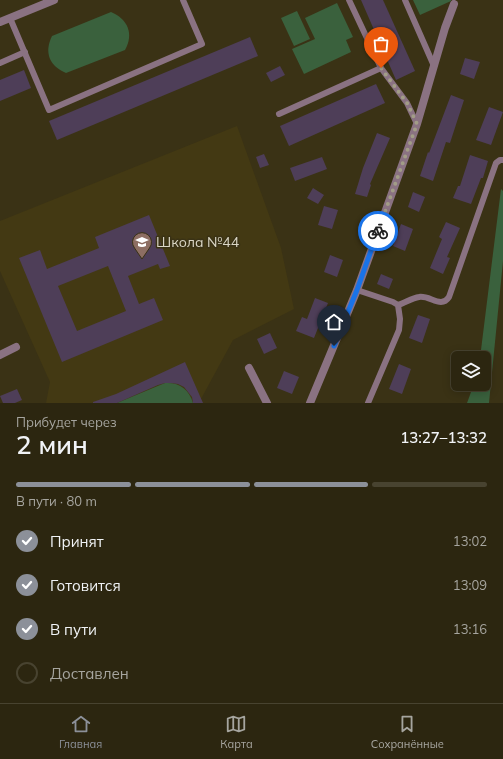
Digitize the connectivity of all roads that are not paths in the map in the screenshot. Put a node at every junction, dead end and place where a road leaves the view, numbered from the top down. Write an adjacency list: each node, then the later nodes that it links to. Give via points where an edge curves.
1 (54, 0): 6 (street)
2 (183, 0): 8 (lane, via 202,44 49,110)
3 (349, 0): 11 (lane)
4 (405, 0): 10 (lane)
5 (454, 4): 10 (street)
6 (10, 18): 7 (street); 8 (lane)
7 (0, 22)
8 (25, 52): 9 (lane)
9 (0, 63)
10 (434, 66): 13 (street)
11 (381, 68): 12 (lane); 13 (lane, via 407,103)
12 (279, 114)
13 (417, 124): 15 (street)
14 (503, 160): 16 (lane, via 496,163 449,297 442,303 420,296)
15 (357, 290): 16 (lane); 21 (street)
16 (398, 305): 22 (lane, via 399,330)
17 (16, 347): 18 (street)
18 (0, 355)
19 (249, 368): 20 (street)
20 (267, 403)
21 (310, 403)
22 (368, 403)

